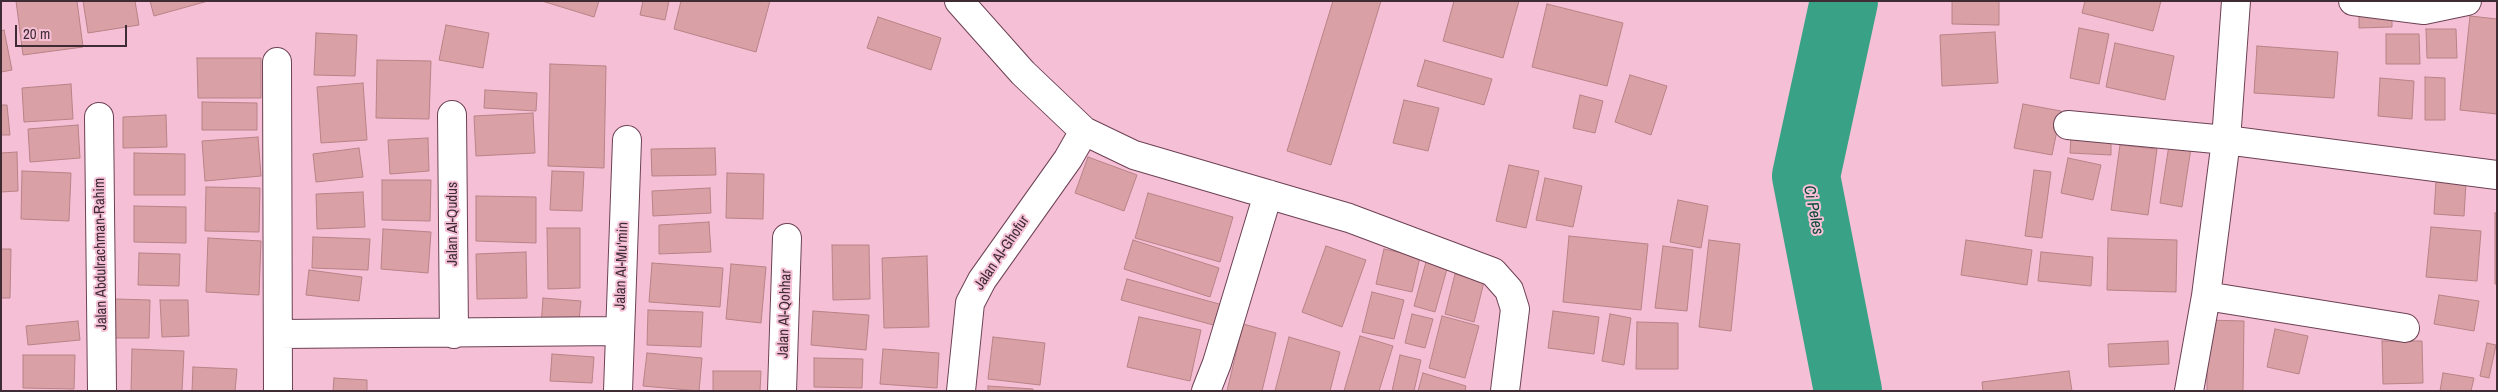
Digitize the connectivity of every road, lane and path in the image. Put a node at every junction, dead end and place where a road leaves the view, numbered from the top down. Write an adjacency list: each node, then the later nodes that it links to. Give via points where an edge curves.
1 (959, 1): 9 (street, via 1023,73)
2 (2236, 1): 11 (street)
3 (2352, 1): 4 (street, via 2424,10)
4 (2466, 1)
5 (277, 62): 18 (street)
6 (452, 115): 19 (street, Jalan Al-Qudus)
7 (99, 117): 20 (street, Jalan Abdulrachman-Rahim)
8 (2068, 125): 11 (street)
9 (1084, 131): 13 (street, via 1134,155); 24 (street, Jalan Al-Ghofur, via 1068,159 982,280 970,303)
10 (627, 140): 17 (street, Jalan Al-Mu'min)
11 (2226, 140): 12 (street); 15 (street)
12 (2497, 175)
13 (1268, 194): 25 (street); 26 (street, via 1349,218 1493,272 1509,290 1514,309)
14 (787, 238): 23 (street, Jalan Al-Qohhar)
15 (2206, 296): 16 (street); 27 (street)
16 (2405, 328)
17 (620, 331): 19 (street); 22 (street, Jalan Al-Mu'min)
18 (280, 334): 19 (street); 21 (street)
19 (454, 334)
20 (102, 391)
21 (278, 391)
22 (618, 391)
23 (782, 391)
24 (961, 391)
25 (1206, 391)
26 (1504, 391)
27 (2189, 391)

